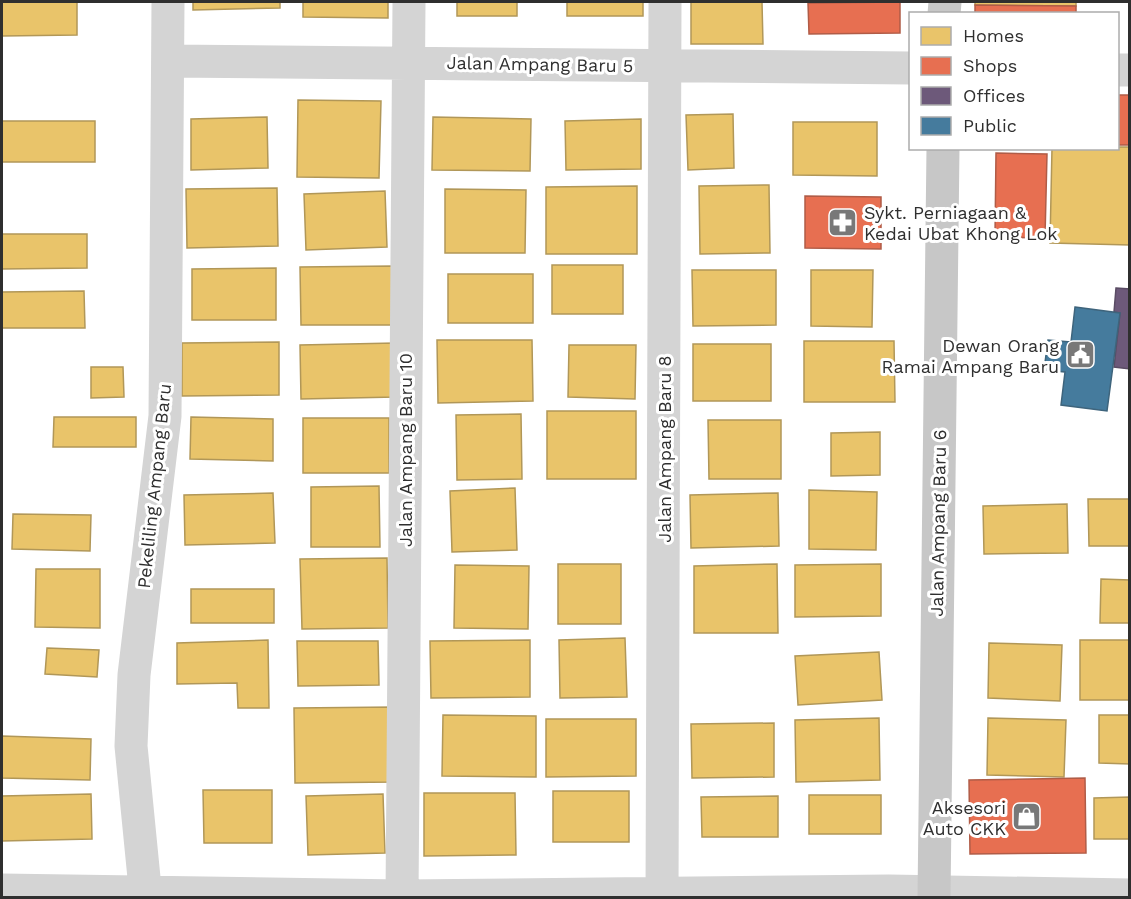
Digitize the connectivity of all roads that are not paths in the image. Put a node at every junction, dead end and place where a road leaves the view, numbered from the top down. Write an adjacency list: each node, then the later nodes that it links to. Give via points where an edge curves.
1 (168, 2): 4 (street, Pekeliling Ampang Baru)
2 (409, 2): 5 (street, Jalan Ampang Baru 10)
3 (665, 2): 6 (street, Jalan Ampang Baru 8)
4 (169, 61): 5 (street, Jalan Ampang Baru 5); 11 (street, Pekeliling Ampang Baru, via 165,416 134,675 131,746)
5 (408, 63): 6 (street, Jalan Ampang Baru 5); 14 (street, Jalan Ampang Baru 10)
6 (665, 65): 7 (street, Jalan Ampang Baru 5); 12 (street, Jalan Ampang Baru 8)
7 (909, 68)
8 (943, 150): 10 (main road, Jalan Ampang Baru 6)
9 (2, 890): 11 (street)
10 (934, 894): 12 (street); 13 (street)
11 (146, 895): 14 (street)
12 (662, 895): 14 (street)
13 (1130, 895)
14 (402, 897)

